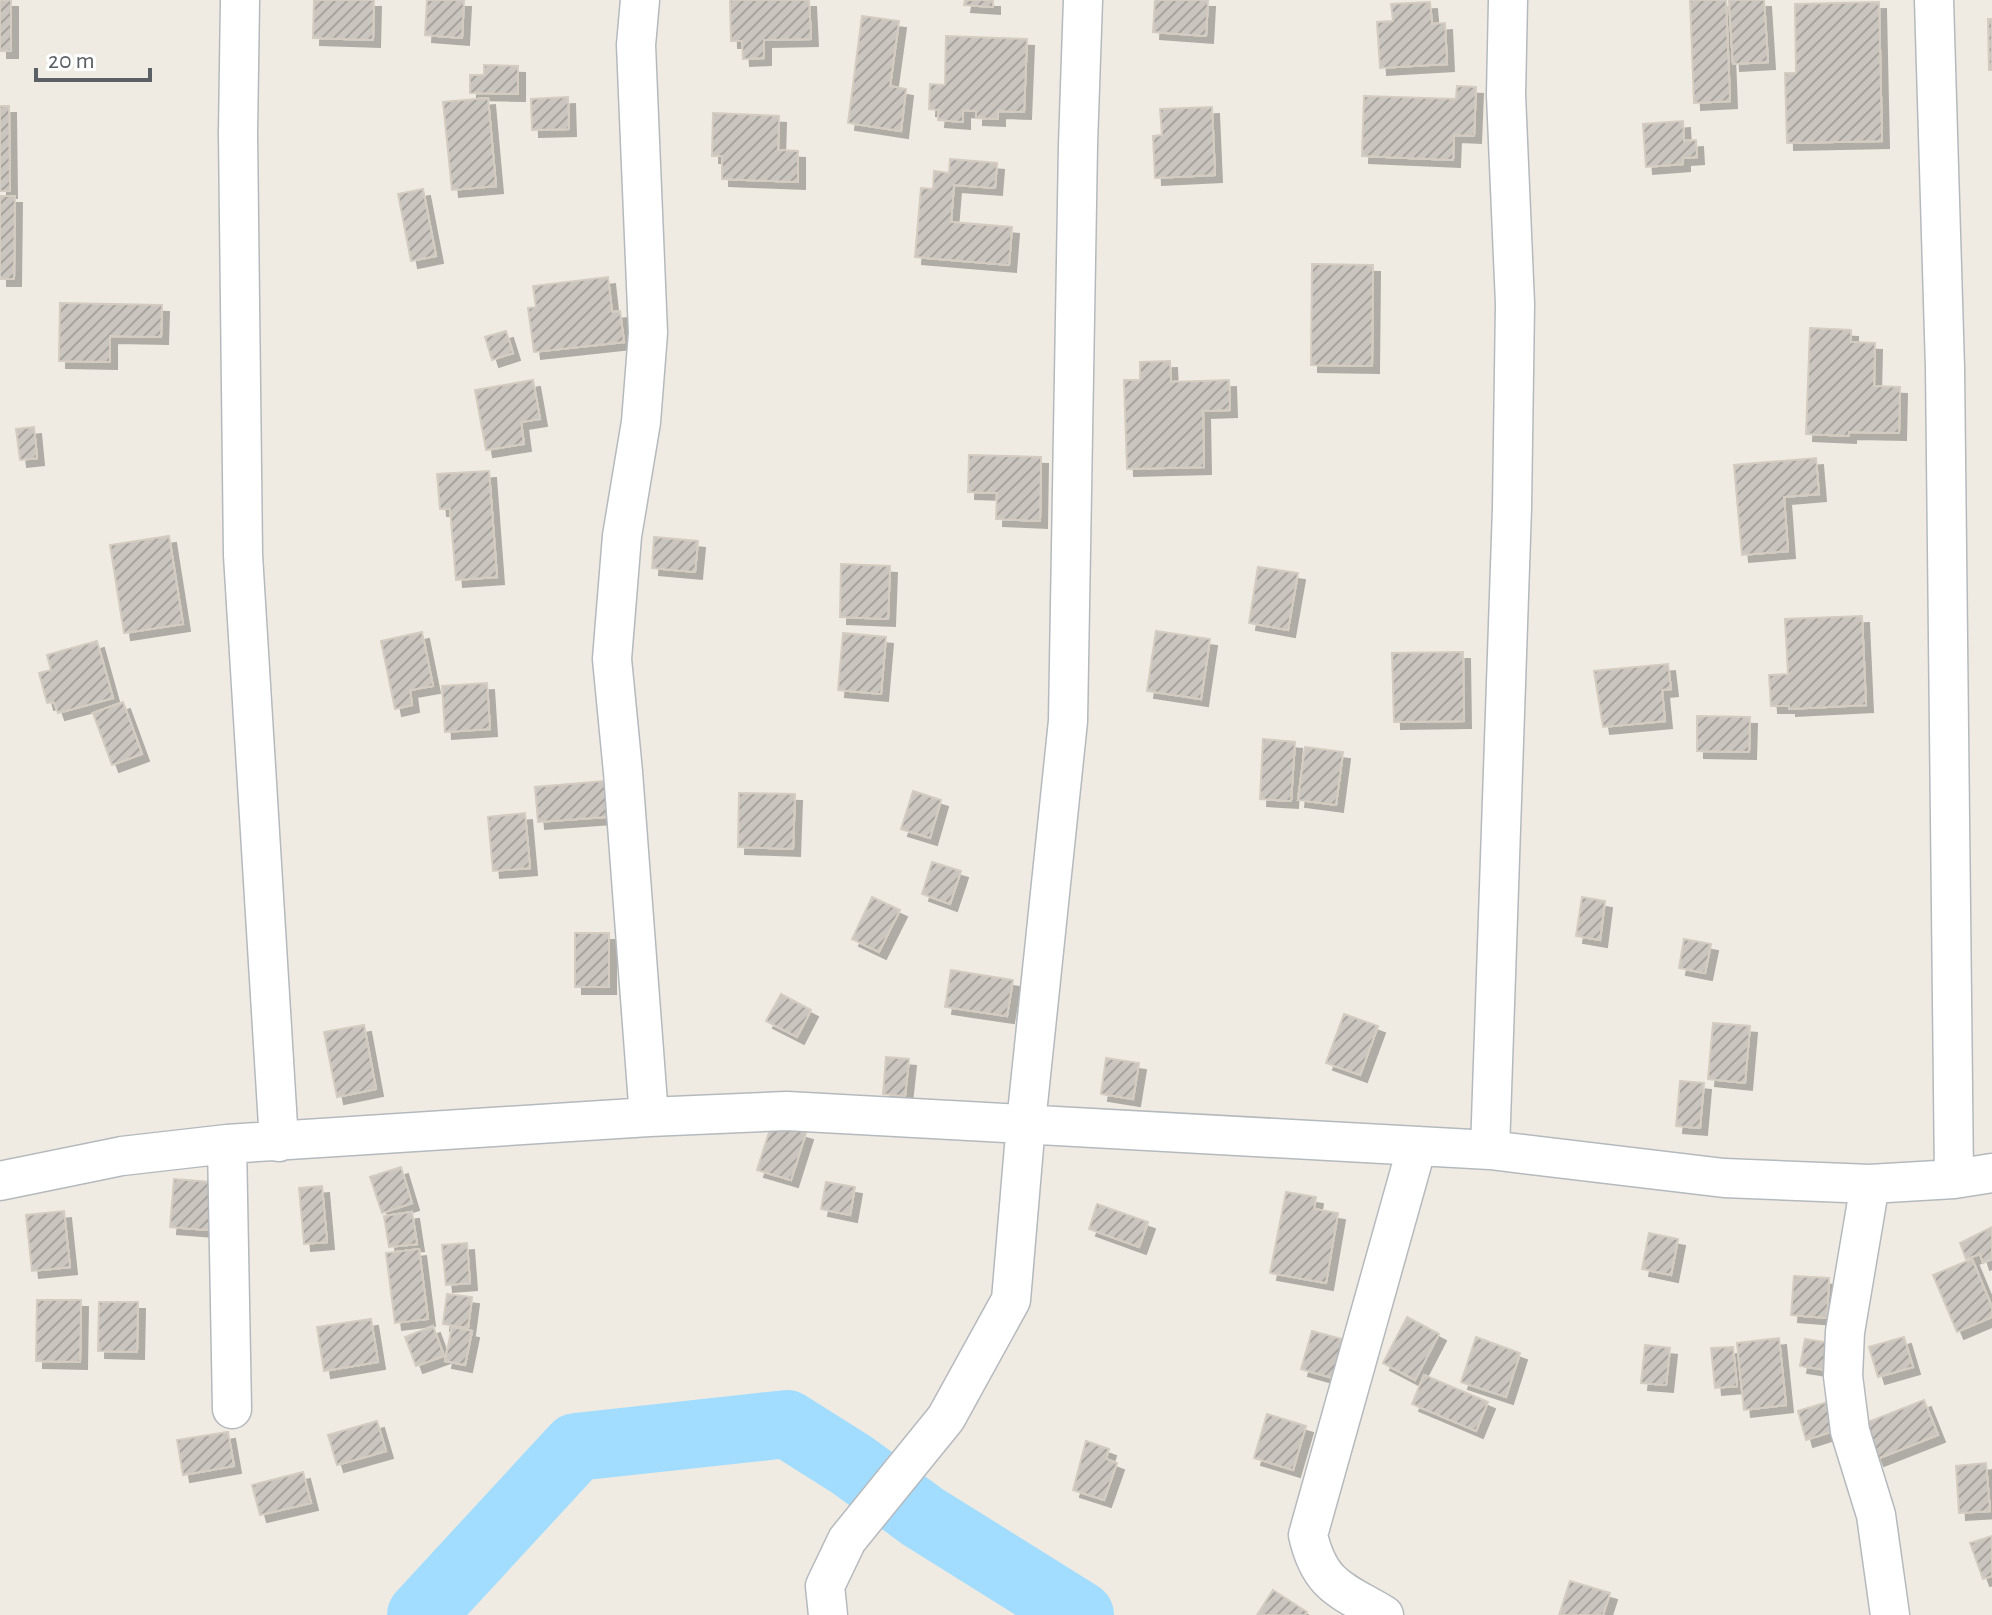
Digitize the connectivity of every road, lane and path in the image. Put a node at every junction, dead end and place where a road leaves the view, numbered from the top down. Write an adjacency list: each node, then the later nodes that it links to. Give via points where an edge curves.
1 (240, 0): 8 (street, via 243,555)
2 (640, 0): 6 (street, via 636,45 648,333 612,659)
3 (1083, 0): 7 (street, via 1068,721)
4 (1508, 0): 11 (street, via 1506,95 1515,304 1512,508)
5 (1934, 0): 13 (street, via 1945,368)
6 (649, 1117): 7 (street, via 787,1111); 8 (street)
7 (1026, 1123): 10 (street); 17 (street, via 1011,1300 946,1418 847,1540 825,1586)
8 (279, 1142): 9 (street)
9 (227, 1144): 14 (street, via 122,1156); 16 (street)
10 (1417, 1146): 11 (street); 18 (street, via 1308,1535 1313,1558 1329,1582)
11 (1490, 1150): 15 (street, via 1724,1178)
12 (1992, 1173): 13 (street)
13 (1954, 1179): 15 (street)
14 (0, 1181)
15 (1870, 1184): 19 (street, via 1845,1332 1843,1376 1850,1431 1876,1515)
16 (232, 1409)
17 (828, 1615)
18 (1384, 1615)
19 (1890, 1615)

